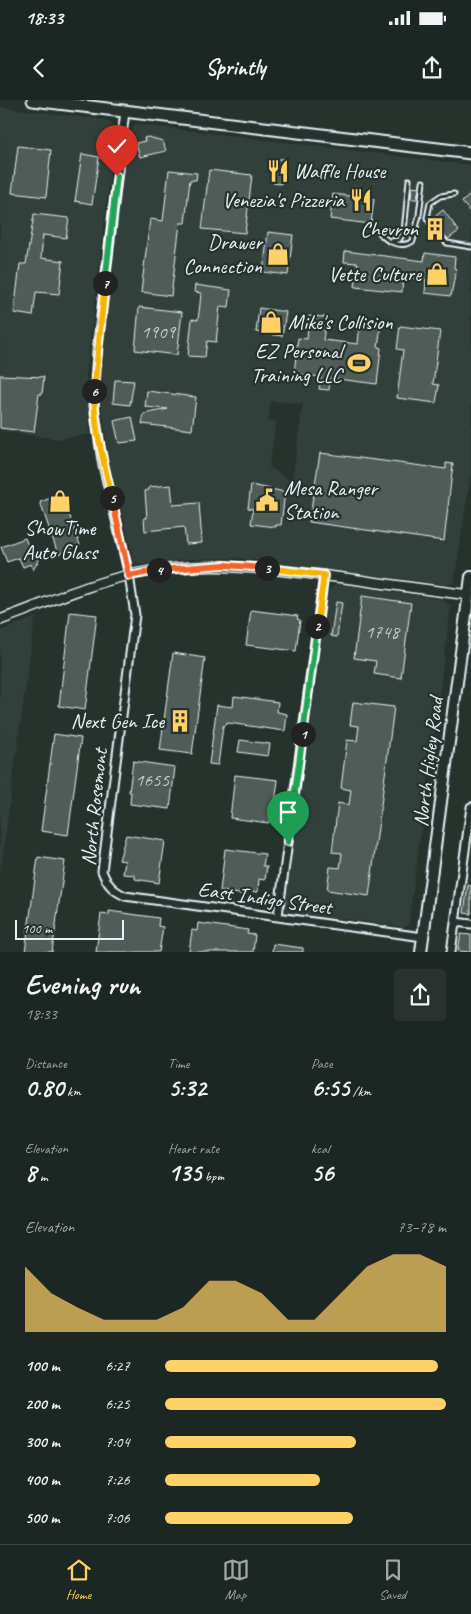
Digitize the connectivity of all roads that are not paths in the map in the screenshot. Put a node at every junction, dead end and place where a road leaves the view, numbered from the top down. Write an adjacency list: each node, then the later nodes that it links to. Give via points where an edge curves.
1 (40, 100): 2 (main road)
2 (125, 111): 3 (main road); 13 (street, North Rosemont, via 97,351 94,406 102,461)
3 (471, 153)
4 (409, 180): 10 (lane, via 404,232 399,240)
5 (423, 182): 10 (lane, via 412,242 402,245)
6 (454, 194): 7 (lane, via 440,196 430,204 427,218)
7 (431, 224)
8 (379, 232): 10 (lane)
9 (438, 234): 11 (lane, via 447,243)
10 (390, 241)
11 (471, 248)
12 (324, 575): 13 (street, via 224,565); 15 (street); 20 (street)
13 (129, 576): 16 (street); 19 (street, North Rosemont, via 135,615 103,859)
14 (471, 577): 15 (main road, North Higley Road)
15 (470, 595): 23 (main road, North Higley Road)
16 (0, 620)
17 (471, 807): 18 (street)
18 (468, 857): 21 (street)
19 (106, 883): 20 (street, East Indigo Street, via 113,891 125,896)
20 (278, 916): 23 (street, East Indigo Street)
21 (455, 922): 22 (street); 25 (street)
22 (471, 924)
23 (424, 937): 24 (main road, North Higley Road)
24 (421, 952)
25 (451, 952)

